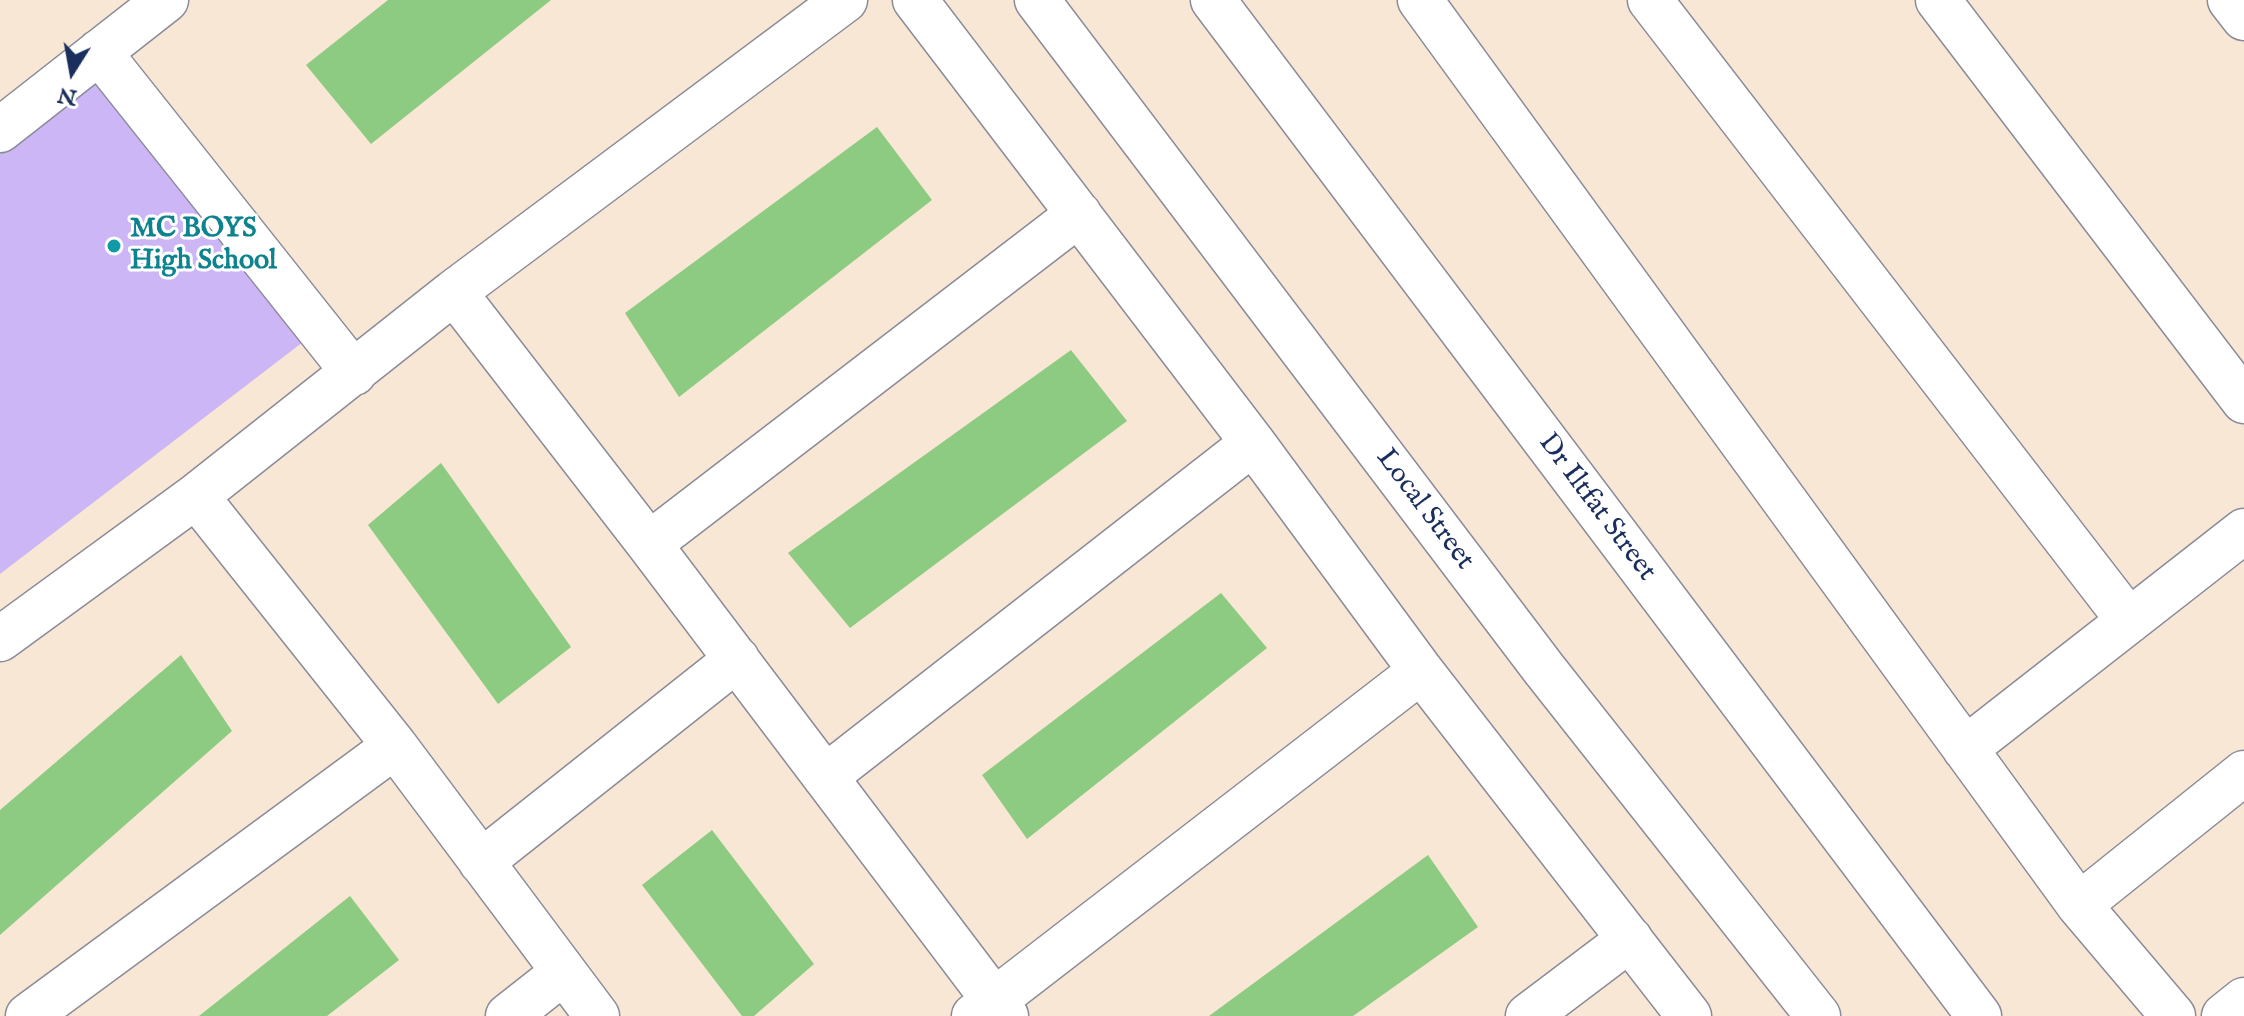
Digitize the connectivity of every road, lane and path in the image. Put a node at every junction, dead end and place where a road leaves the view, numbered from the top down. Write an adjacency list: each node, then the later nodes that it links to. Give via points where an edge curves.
1 (166, 0): 11 (street)
2 (845, 0): 14 (street)
3 (915, 0): 13 (street)
4 (1037, 0): 40 (street, Local Street, via 1544,669)
5 (1213, 0): 41 (street, Dr Iltfat Street)
6 (1420, 0): 26 (street)
7 (1650, 0): 21 (street)
8 (1938, 0): 16 (street)
9 (2230, 0): 10 (street)
10 (2244, 18)
11 (99, 52): 12 (street); 15 (street)
12 (0, 130)
13 (1079, 214): 17 (street); 20 (street)
14 (454, 292): 15 (street); 20 (street)
15 (354, 373): 18 (street)
16 (2244, 401)
17 (1253, 443): 24 (street); 28 (street)
18 (196, 496): 22 (street); 25 (street)
19 (2244, 531): 21 (street)
20 (649, 544): 23 (street)
21 (2129, 621): 26 (street)
22 (0, 639)
23 (737, 659): 28 (street); 29 (street)
24 (1421, 671): 31 (street); 34 (street)
25 (395, 746): 29 (street); 35 (street)
26 (1965, 749): 30 (street)
27 (2244, 773): 30 (street)
28 (825, 777): 34 (street)
29 (481, 862): 32 (street)
30 (2079, 905): 42 (street)
31 (1630, 939): 38 (street); 39 (street)
32 (564, 972): 36 (street); 37 (street)
33 (2244, 1000): 43 (street)
34 (991, 1011)
35 (28, 1016)
36 (508, 1016)
37 (597, 1016)
38 (1528, 1016)
39 (1689, 1016)
40 (1818, 1016)
41 (1979, 1016)
42 (2173, 1016)
43 (2224, 1016)

